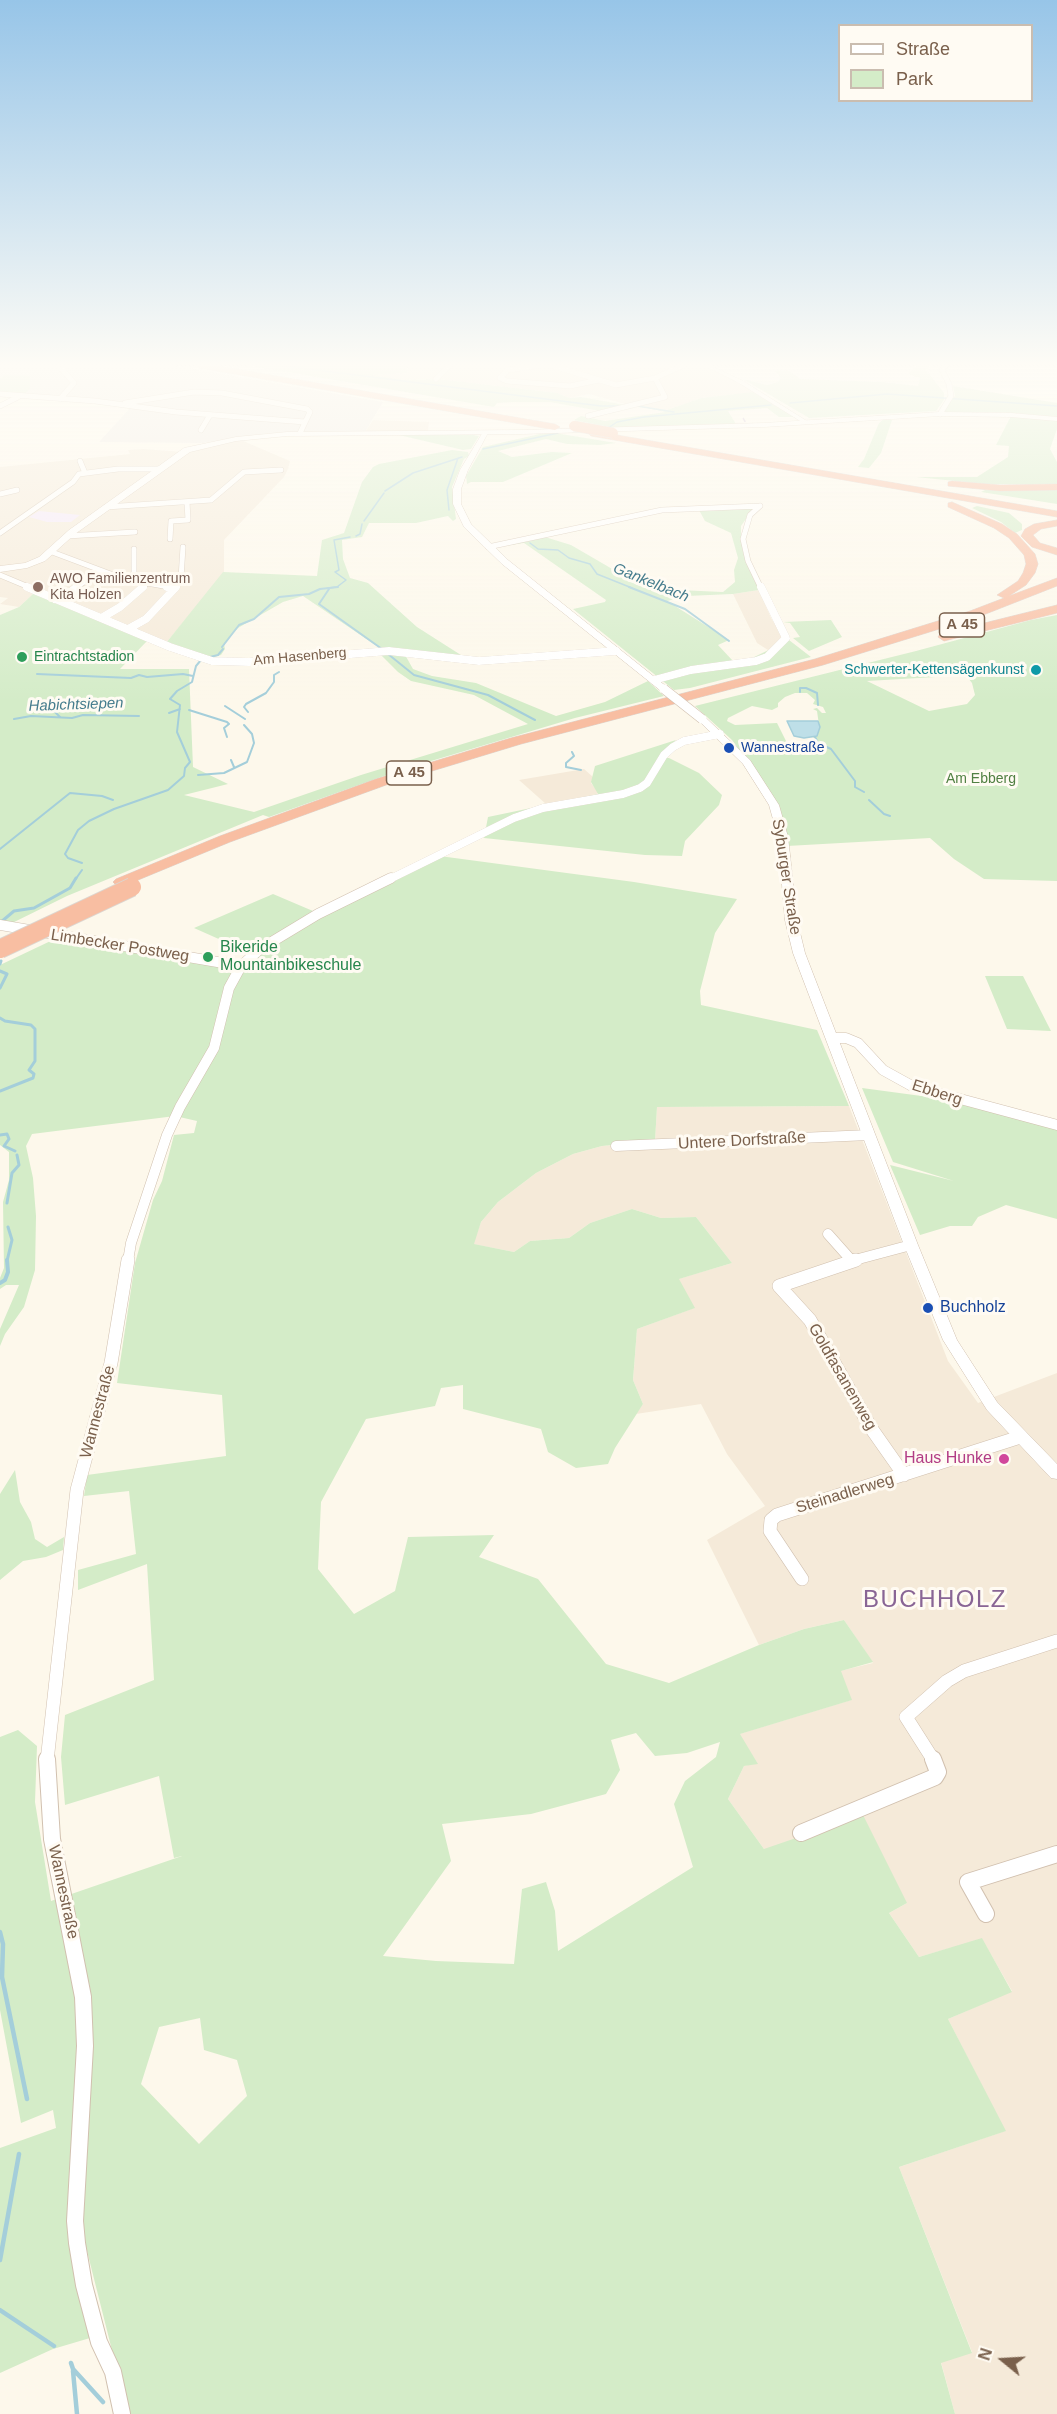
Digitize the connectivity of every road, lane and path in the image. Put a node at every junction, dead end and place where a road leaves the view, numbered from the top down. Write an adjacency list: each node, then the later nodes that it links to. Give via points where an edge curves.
1 (75, 478): 18 (street)
2 (148, 478): 15 (main road)
3 (235, 478): 14 (street, via 213,499)
4 (461, 478): 23 (street, Syburger Straße, via 459,510)
5 (826, 478): 9 (highway)
6 (852, 478): 16 (highway)
7 (866, 478): 16 (highway)
8 (902, 478): 11 (highway, via 1000,488)
9 (862, 484): 16 (highway); 39 (highway, via 966,510 998,526 1026,548 1032,564 1027,578)
10 (0, 485): 13 (street)
11 (1057, 487)
12 (16, 490): 13 (street)
13 (2, 494)
14 (187, 502): 15 (street); 21 (street, via 188,520 171,521)
15 (106, 507): 20 (main road)
16 (1056, 512)
17 (1057, 523): 26 (highway, via 1038,526 1027,536 1036,545)
18 (1, 532)
19 (135, 532): 20 (street)
20 (67, 536): 25 (main road)
21 (170, 539)
22 (183, 547): 34 (street, via 181,579)
23 (488, 547): 43 (street, Syburger Straße); 45 (street, via 662,510 760,506 750,515 743,539 748,561 786,638 767,657 756,661 691,670)
24 (134, 549): 31 (street, via 134,574)
25 (52, 552): 27 (main road, via 33,563); 28 (street)
26 (1057, 552)
27 (0, 570)
28 (101, 571): 31 (street); 37 (street)
29 (0, 575): 37 (street, Am Hasenberg)
30 (1057, 576): 39 (highway)
31 (124, 579): 33 (street)
32 (1057, 582): 46 (highway, A 45, via 896,639)
33 (145, 585): 34 (street); 40 (street)
34 (175, 588): 41 (street, via 159,608)
35 (1057, 591): 44 (highway, A 45)
36 (1057, 597): 42 (highway)
37 (55, 599): 40 (street, Am Hasenberg)
38 (1057, 609): 42 (highway)
39 (969, 611): 46 (highway, via 861,647)
40 (103, 617): 41 (street, Am Hasenberg)
41 (128, 629): 43 (street, Am Hasenberg, via 221,662 389,651 479,661)
42 (962, 631): 44 (highway)
43 (616, 651): 45 (street, Syburger Straße)
44 (865, 656): 48 (highway, A 45, via 448,770)
45 (654, 680): 47 (street, Syburger Straße, bridge)
46 (706, 691): 48 (highway, A 45, via 516,741 381,782 225,839)
47 (720, 734): 51 (street, Wannestraße, via 673,747 647,783 635,791 543,808 514,818 318,914 267,944); 52 (street, Syburger Straße, via 747,762 774,805 785,850 794,936)
48 (126, 884): 49 (highway, A 45); 50 (highway, A 45, bridge)
49 (2, 929): 51 (street, Limbecker Postweg)
50 (0, 949)
51 (241, 966): 67 (street, Wannestraße, via 229,988 214,1048 167,1135 131,1243 111,1363 77,1490 49,1736 47,1782 52,1839 83,1996 85,2046 77,2243 84,2285 99,2342 113,2372)
52 (832, 1038): 53 (street, Ebberg, via 858,1043 883,1070 912,1086); 54 (street, Syburger Straße)
53 (1057, 1125)
54 (869, 1135): 55 (street, Untere Dorfstraße); 57 (street, Syburger Straße)
55 (616, 1146)
56 (828, 1234): 58 (street)
57 (911, 1245): 58 (street, Goldfasanenweg); 59 (street, Syburger Straße, via 941,1320 965,1366 992,1406)
58 (852, 1261): 61 (street, Goldfasanenweg, via 779,1286 810,1320 871,1428)
59 (1020, 1437): 60 (street, Syburger Straße); 61 (street, Steinadlerweg)
60 (1057, 1474)
61 (904, 1475): 62 (street, Steinadlerweg, via 771,1520 770,1531)
62 (802, 1579)
63 (1057, 1641): 64 (street, via 964,1671 906,1717 937,1766 935,1777)
64 (801, 1833)
65 (1057, 1854): 66 (street, via 968,1882)
66 (986, 1914)
67 (122, 2414)

